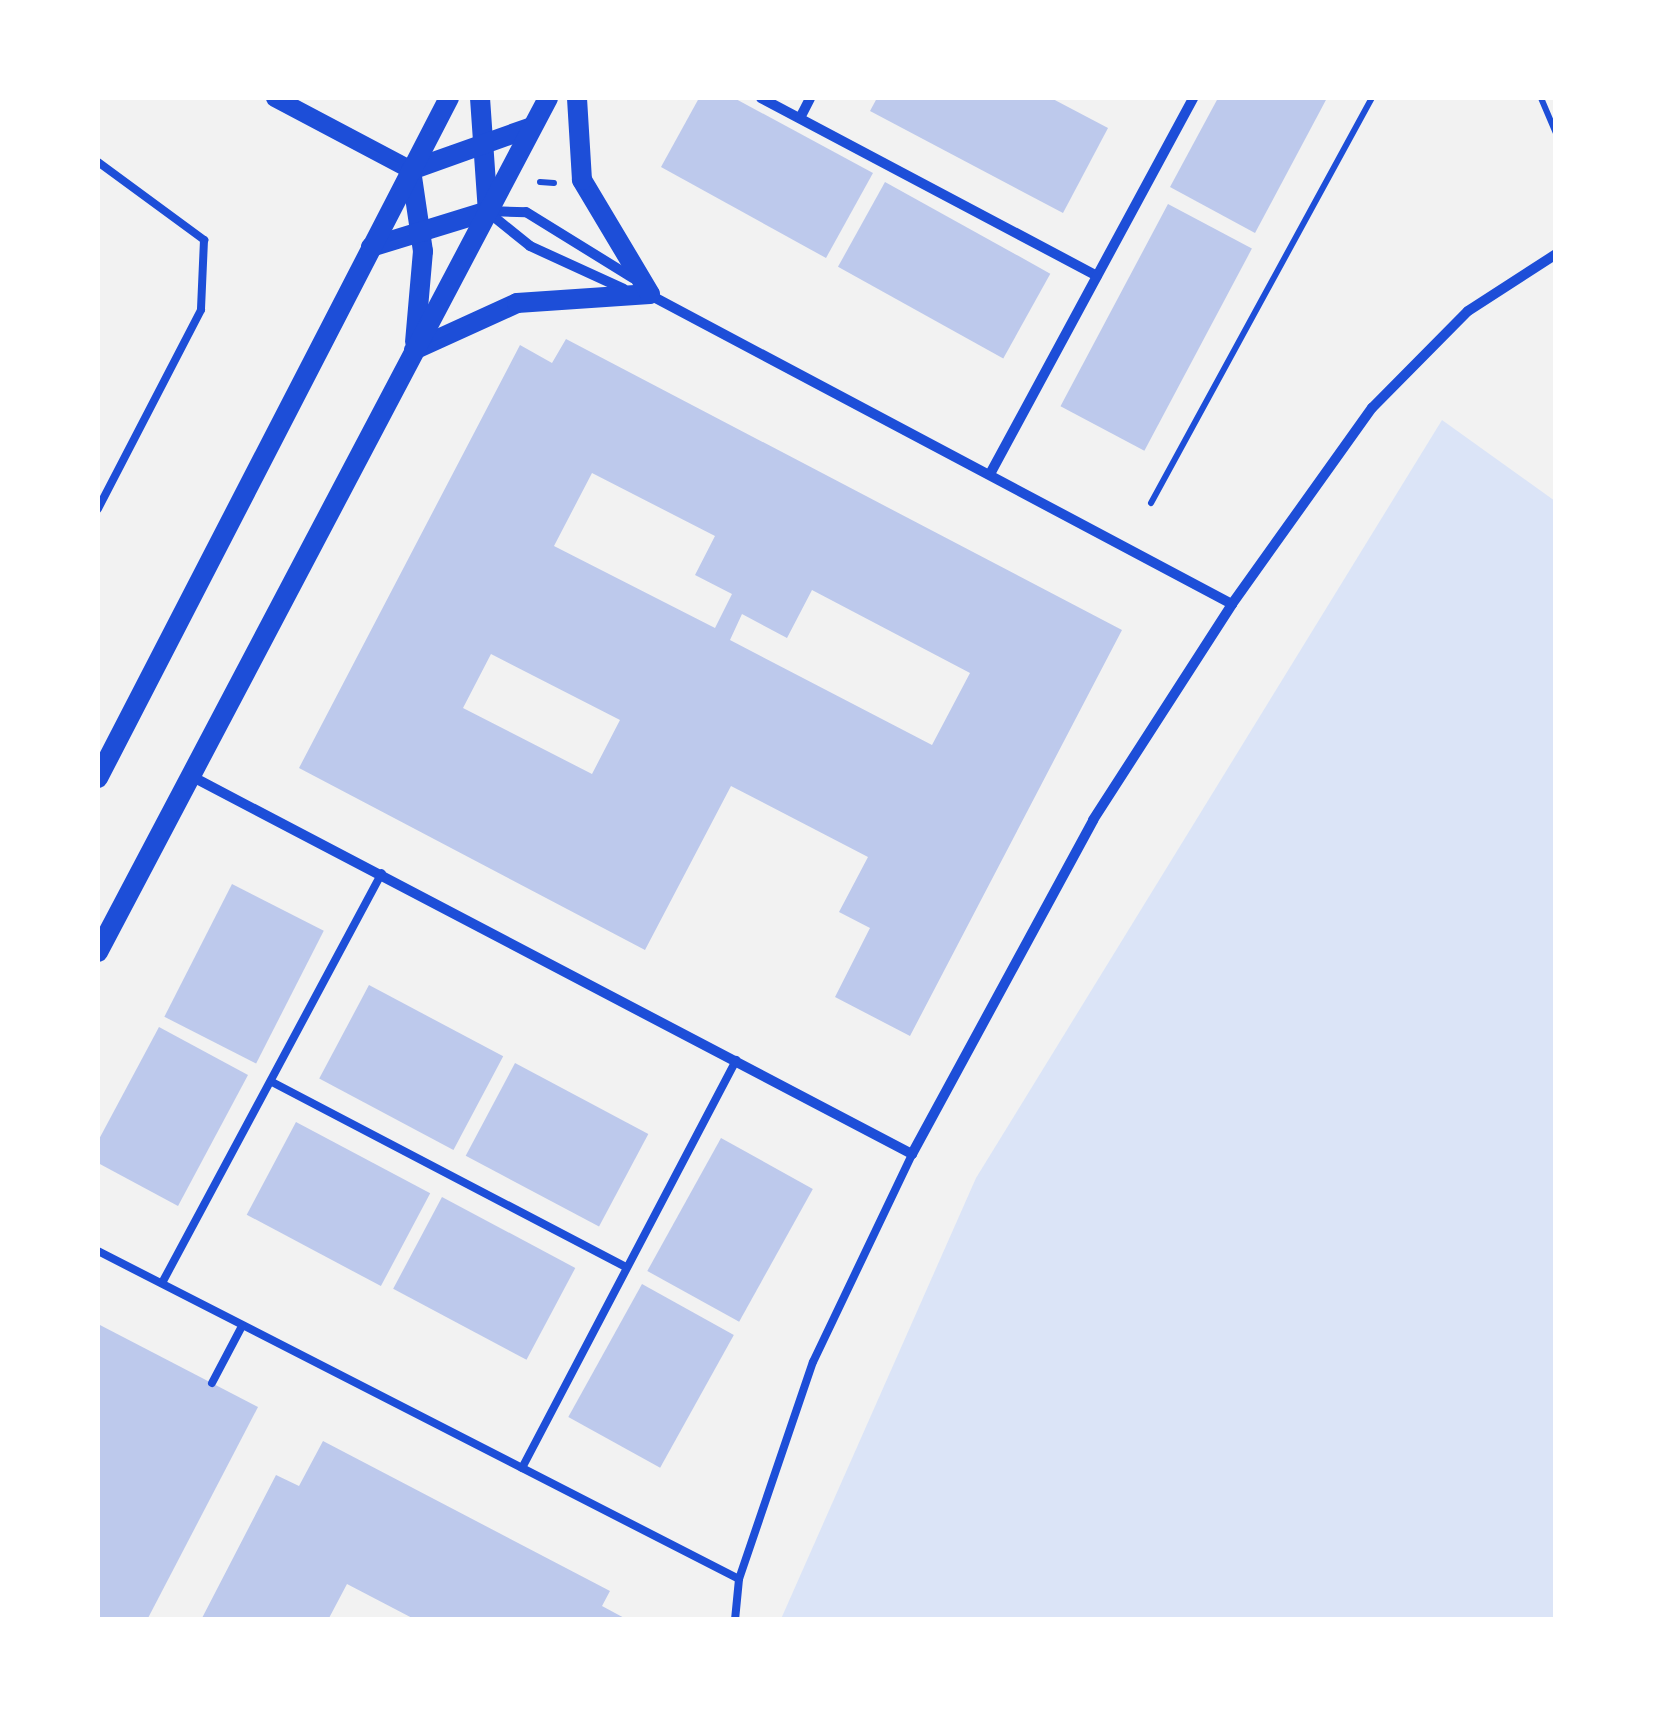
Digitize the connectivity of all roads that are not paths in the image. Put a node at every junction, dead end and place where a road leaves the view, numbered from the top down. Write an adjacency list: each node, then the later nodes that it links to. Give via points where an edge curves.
1 (275, 98): 13 (street)
2 (449, 98): 13 (main road)
3 (480, 98): 11 (main road)
4 (548, 98): 10 (main road)
5 (577, 98): 19 (main road, via 582,180)
6 (761, 98): 9 (street)
7 (810, 98): 9 (street)
8 (1193, 98): 18 (street)
9 (800, 118): 18 (street)
10 (532, 127): 11 (main road); 14 (main road)
11 (480, 146): 13 (main road); 14 (main road)
12 (98, 162): 22 (lane, via 147,189 204,240 201,310)
13 (412, 170): 15 (main road); 16 (main road)
14 (488, 211): 15 (main road); 19 (street, via 512,235 602,284); 19 (street, via 526,212 616,261); 20 (main road)
15 (422, 225): 16 (main road); 20 (main road)
16 (372, 247): 24 (main road)
17 (1556, 254): 23 (street, via 1468,311 1372,408)
18 (1098, 276): 21 (street)
19 (650, 294): 20 (main road, via 517,303); 21 (street)
20 (414, 350): 25 (main road)
21 (990, 474): 23 (street)
22 (98, 509)
23 (1232, 604): 30 (street, via 1093,820)
24 (98, 778)
25 (194, 778): 26 (street); 27 (main road)
26 (382, 873): 28 (street); 29 (lane)
27 (98, 952)
28 (736, 1059): 30 (street); 32 (lane)
29 (272, 1082): 32 (lane); 33 (lane)
30 (912, 1154): 37 (lane, via 813,1362)
31 (98, 1251): 33 (lane)
32 (626, 1267): 36 (lane)
33 (162, 1282): 34 (lane)
34 (242, 1326): 35 (lane); 36 (lane)
35 (212, 1383)
36 (522, 1468): 37 (lane)
37 (738, 1579): 38 (lane)
38 (735, 1620)

